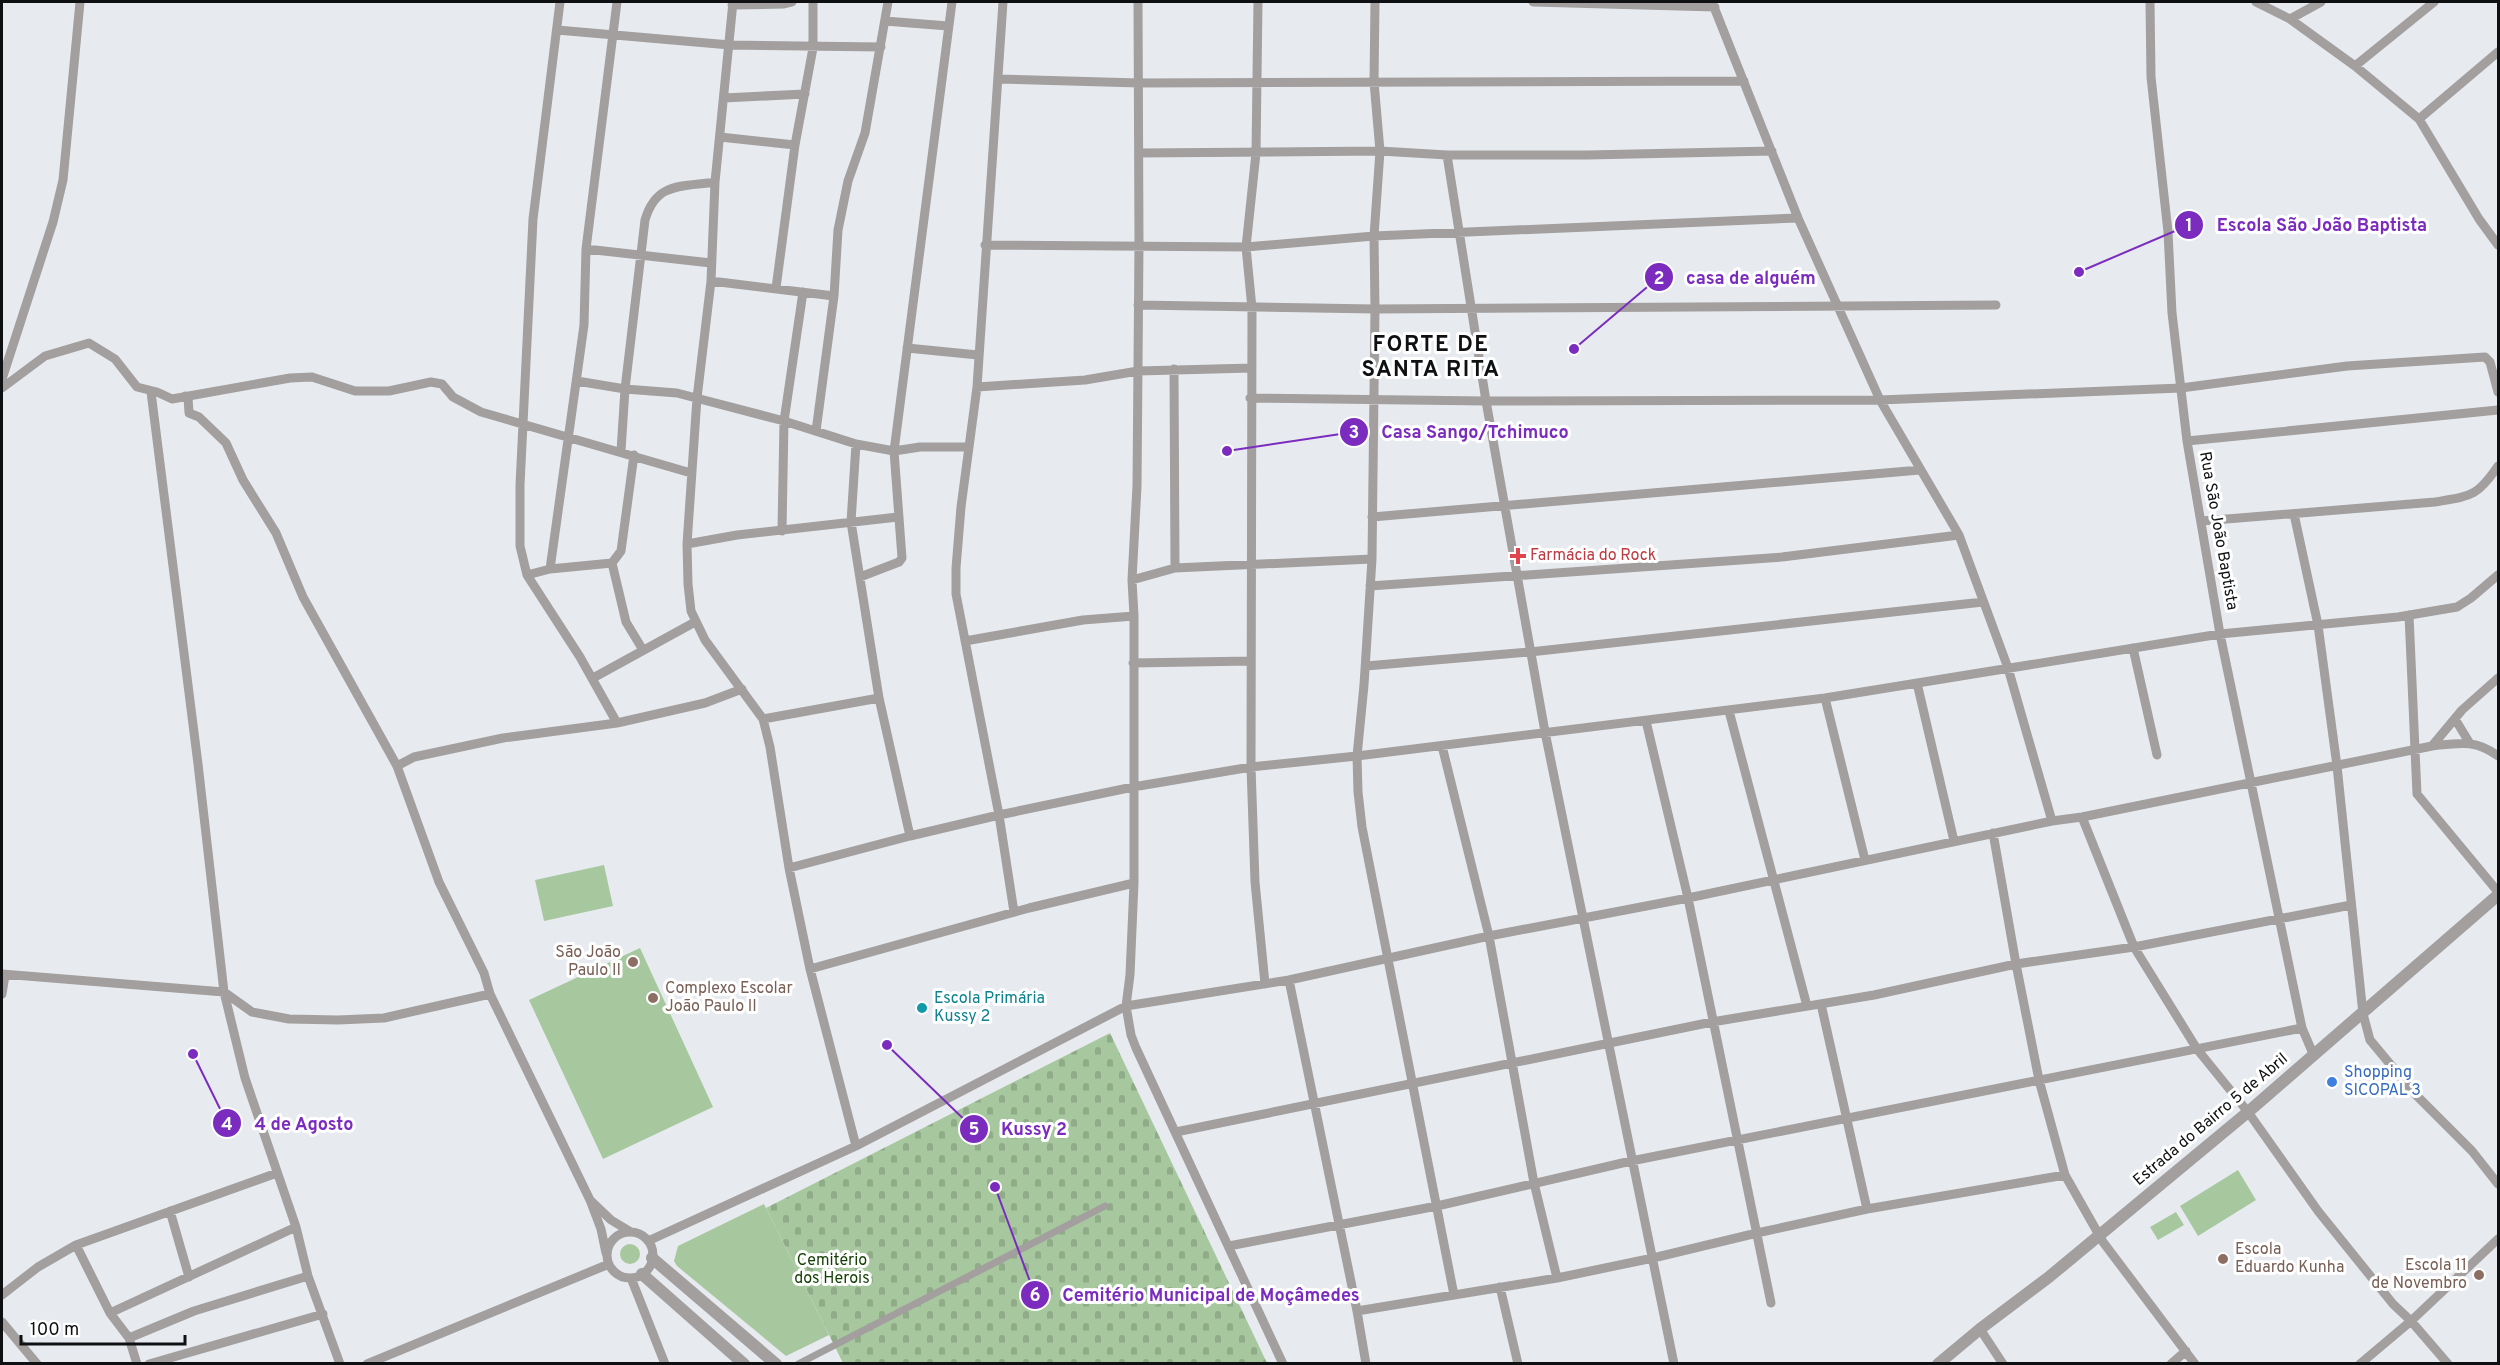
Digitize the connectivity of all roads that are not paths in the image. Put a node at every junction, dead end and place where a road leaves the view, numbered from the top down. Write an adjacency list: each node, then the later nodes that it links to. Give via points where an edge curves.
1 (80, 2): 70 (street, via 63,180)
2 (560, 2): 22 (street)
3 (617, 2): 23 (street)
4 (792, 2): 17 (street)
5 (813, 2): 26 (street)
6 (888, 2): 20 (street)
7 (952, 2): 21 (street)
8 (1003, 2): 29 (street)
9 (1138, 2): 32 (street)
10 (1258, 2): 33 (street)
11 (1375, 2): 31 (street)
12 (1533, 2): 18 (street)
13 (2150, 2): 74 (street, Rua São João Baptista, via 2151,77)
14 (2256, 2): 19 (street)
15 (2321, 2): 19 (street)
16 (2434, 2): 28 (street)
17 (733, 3): 24 (street)
18 (1714, 4): 30 (street)
19 (2290, 19): 28 (street)
20 (885, 21): 21 (street); 25 (street)
21 (948, 26): 65 (street)
22 (557, 30): 23 (street); 86 (street, via 533,219)
23 (613, 35): 24 (street); 52 (street)
24 (730, 45): 26 (street); 35 (street)
25 (881, 47): 26 (street); 58 (street, via 865,133 843,203)
26 (813, 48): 34 (street)
27 (2499, 51): 36 (street)
28 (2355, 66): 36 (street)
29 (999, 79): 32 (street); 48 (street)
30 (1744, 81): 31 (street); 39 (street)
31 (1374, 82): 33 (street); 40 (street)
32 (1138, 83): 33 (street); 41 (street)
33 (1257, 83): 42 (street)
34 (805, 93): 35 (street); 38 (street)
35 (724, 98): 37 (street)
36 (2419, 119): 50 (street)
37 (720, 137): 38 (street); 44 (street)
38 (795, 145): 56 (street)
39 (1772, 151): 43 (street); 45 (street)
40 (1380, 152): 42 (street); 43 (street); 47 (street)
41 (1139, 153): 42 (street); 49 (street)
42 (1256, 153): 51 (street)
43 (1447, 155): 46 (street)
44 (715, 182): 53 (street, via 668,189 655,198 645,220); 54 (street)
45 (1798, 218): 46 (street); 61 (street)
46 (1460, 234): 47 (street); 63 (street)
47 (1374, 236): 51 (street); 64 (street)
48 (985, 244): 49 (street); 66 (street)
49 (1139, 244): 51 (street); 59 (street)
50 (2499, 245)
51 (1246, 247): 62 (street)
52 (586, 249): 53 (street); 71 (street, via 584,325)
53 (642, 254): 54 (street); 75 (street)
54 (711, 263): 55 (street)
55 (711, 281): 56 (street); 79 (street)
56 (776, 288): 57 (street)
57 (803, 292): 58 (street); 85 (street)
58 (834, 296): 87 (street)
59 (1138, 305): 62 (street); 69 (street)
60 (1996, 305): 61 (street)
61 (1838, 307): 63 (street); 82 (street)
62 (1252, 308): 64 (street); 67 (street)
63 (1470, 308): 64 (street); 83 (street)
64 (1375, 309): 81 (street)
65 (908, 348): 66 (street); 92 (street)
66 (978, 355): 72 (street)
67 (1252, 368): 68 (street); 80 (street)
68 (1174, 369): 69 (street); 110 (street)
69 (1138, 371): 72 (street, via 1085,380); 116 (street)
70 (2, 379)
71 (577, 381): 75 (street); 88 (street)
72 (977, 387): 91 (street)
73 (2, 388): 76 (street, via 45,356 89,343 115,359 137,387)
74 (2181, 388): 77 (street, via 2347,366 2485,357); 82 (street); 89 (street, Rua São João Baptista)
75 (626, 389): 79 (street); 93 (street)
76 (151, 392): 78 (street, via 172,399); 180 (street)
77 (2499, 392)
78 (185, 396): 86 (street, via 290,378 312,377 355,391 389,392 431,382 442,384 453,397 481,412); 151 (street, via 189,413 226,442 243,480 276,532 303,597)
79 (697, 398): 85 (street); 97 (street)
80 (1250, 398): 81 (street); 108 (street)
81 (1374, 400): 83 (street); 101 (street)
82 (1880, 400): 83 (street); 96 (street)
83 (1486, 401): 98 (street)
84 (2499, 410): 89 (street)
85 (784, 421): 87 (street); 104 (street)
86 (522, 424): 88 (street); 112 (street, via 519,520)
87 (816, 431): 90 (street)
88 (569, 438): 93 (street); 111 (street)
89 (2187, 441): 102 (street, Rua São João Baptista)
90 (856, 444): 92 (street); 103 (street)
91 (969, 447): 92 (street); 124 (street, via 956,568 956,594)
92 (894, 450): 100 (street)
93 (621, 451): 94 (street)
94 (634, 455): 97 (street); 109 (street, via 621,551)
95 (2499, 466): 99 (street, via 2479,491 2467,496)
96 (1920, 470): 98 (street); 105 (street)
97 (691, 473): 106 (street)
98 (1504, 504): 101 (street); 113 (street)
99 (2294, 514): 102 (street); 122 (street)
100 (898, 517): 103 (street); 115 (street, via 901,561)
101 (1372, 517): 107 (street)
102 (2202, 521): 123 (street, Rua São João Baptista)
103 (851, 522): 104 (street); 115 (street)
104 (782, 531): 106 (street)
105 (1959, 536): 113 (street, via 1782,557); 118 (street)
106 (687, 544): 121 (street, via 688,584)
107 (1372, 559): 108 (street); 117 (street)
108 (1252, 562): 110 (street); 128 (street)
109 (612, 563): 111 (street); 126 (street, via 626,622)
110 (1175, 568): 116 (street)
111 (550, 569): 112 (street)
112 (527, 575): 132 (street)
113 (1516, 575): 117 (street); 127 (street)
114 (2499, 575): 119 (street, via 2457,607)
115 (860, 577): 136 (street)
116 (1132, 580): 120 (street)
117 (1370, 586): 130 (street)
118 (1983, 602): 127 (street); 131 (street)
119 (2409, 615): 122 (street); 147 (street)
120 (1134, 616): 124 (street, via 1083,620); 129 (street)
121 (695, 622): 126 (street); 135 (street)
122 (2318, 625): 123 (street); 152 (street)
123 (2220, 634): 125 (street); 154 (street, Rua São João Baptista)
124 (965, 641): 156 (street)
125 (2133, 648): 131 (street); 148 (street)
126 (643, 650): 132 (street)
127 (1530, 652): 130 (street); 143 (street)
128 (1251, 661): 129 (street); 153 (street)
129 (1133, 663): 155 (street)
130 (1366, 666): 149 (street)
131 (2008, 668): 134 (street); 158 (street)
132 (592, 678): 142 (street)
133 (2499, 678): 140 (street)
134 (1917, 683): 137 (street); 161 (street)
135 (742, 688): 139 (street); 142 (street, via 705,703)
136 (879, 698): 139 (street); 160 (street)
137 (1825, 698): 138 (street); 162 (street)
138 (1729, 711): 141 (street); 164 (street)
139 (763, 719): 163 (street)
140 (2455, 719): 144 (street); 146 (street)
141 (1646, 721): 143 (street); 167 (street)
142 (617, 723): 151 (street, via 503,738 414,757)
143 (1545, 732): 145 (street); 170 (street)
144 (2469, 742): 146 (street); 150 (street)
145 (1442, 746): 149 (street); 172 (street)
146 (2432, 746): 147 (street)
147 (2415, 751): 152 (street); 166 (street, via 2416,794)
148 (2157, 755)
149 (1357, 756): 153 (street); 174 (street, via 1362,827)
150 (2499, 756)
151 (397, 766): 182 (street, via 439,882 484,973)
152 (2337, 766): 154 (street); 168 (street)
153 (1251, 767): 155 (street); 179 (street, via 1255,882)
154 (2252, 783): 157 (street); 171 (street, Rua São João Baptista)
155 (1133, 788): 156 (street); 165 (street)
156 (999, 815): 160 (street); 169 (street)
157 (2082, 817): 158 (street); 173 (street)
158 (2052, 820): 159 (street)
159 (1993, 833): 161 (street); 175 (street)
160 (910, 836): 163 (street)
161 (1954, 841): 162 (street)
162 (1865, 860): 164 (street)
163 (789, 868): 176 (street)
164 (1773, 879): 167 (street); 185 (street)
165 (1134, 883): 169 (street); 184 (street)
166 (2499, 894): 186 (street, Estrada do Bairro 5 de Abril)
167 (1688, 898): 170 (street); 187 (street)
168 (2351, 905): 171 (street); 186 (street)
169 (1014, 912): 176 (street)
170 (1583, 917): 172 (street); 189 (street)
171 (2280, 917): 173 (street); 188 (street, Rua São João Baptista)
172 (1489, 936): 174 (street); 192 (street)
173 (2134, 947): 175 (street); 190 (street)
174 (1389, 958): 178 (street); 194 (street)
175 (2016, 964): 183 (street); 193 (street)
176 (810, 969): 200 (street)
177 (3, 975): 180 (street); 181 (street)
178 (1289, 980): 179 (street); 195 (street)
179 (1265, 984): 184 (street)
180 (224, 992): 182 (street, via 252,1012 289,1019 338,1020 384,1018); 202 (street, via 245,1078)
181 (2, 994)
182 (490, 994): 206 (street)
183 (1821, 1004): 185 (street); 197 (street)
184 (1126, 1006): 198 (street, via 1136,1048); 200 (street)
185 (1807, 1006): 187 (street)
186 (2363, 1014): 191 (street, Estrada do Bairro 5 de Abril); 205 (street, via 2370,1040)
187 (1712, 1022): 189 (street); 199 (street)
188 (2302, 1028): 190 (street); 191 (street, Rua São João Baptista)
189 (1608, 1043): 192 (street); 201 (street)
190 (2197, 1049): 193 (street); 196 (street)
191 (2314, 1056): 196 (street, Estrada do Bairro 5 de Abril)
192 (1512, 1063): 194 (street); 204 (street)
193 (2039, 1080): 197 (street); 203 (street)
194 (1414, 1084): 195 (street); 208 (street)
195 (1314, 1103): 198 (street); 211 (street)
196 (2248, 1113): 215 (street, Estrada do Bairro 5 de Abril); 234 (street, via 2318,1211 2392,1304)
197 (1848, 1119): 199 (street); 209 (street)
198 (1176, 1132): 219 (street)
199 (1737, 1141): 201 (street); 214 (street)
200 (856, 1146): 217 (street)
201 (1631, 1161): 204 (street); 221 (street)
202 (277, 1173): 210 (street); 212 (street)
203 (2066, 1175): 209 (street); 215 (street)
204 (1534, 1183): 208 (street); 226 (street)
205 (2499, 1184)
206 (590, 1200): 213 (street); 222 (street)
207 (1105, 1206): 247 (street)
208 (1437, 1206): 211 (street); 229 (street)
209 (1867, 1209): 214 (street)
210 (170, 1211): 218 (street); 225 (street)
211 (1338, 1224): 219 (street); 231 (street)
212 (296, 1227): 223 (street); 225 (street)
213 (631, 1232): 217 (street); 222 (street, via 611,1242)
214 (1757, 1233): 221 (street); 230 (street)
215 (2099, 1234): 236 (street, Estrada do Bairro 5 de Abril); 238 (street)
216 (2499, 1239): 234 (street)
217 (648, 1241): 220 (street)
218 (76, 1245): 228 (street, via 38,1267); 232 (street)
219 (1229, 1246): 248 (street)
220 (652, 1258): 224 (street); 246 (street)
221 (1653, 1258): 226 (street); 251 (street)
222 (608, 1260): 224 (street, via 618,1274); 243 (street)
223 (308, 1276): 233 (street); 237 (street, via 194,1311)
224 (637, 1276): 244 (street); 245 (street)
225 (189, 1277): 232 (street)
226 (1557, 1278): 227 (street)
227 (1500, 1287): 229 (street); 250 (street)
228 (2, 1295)
229 (1454, 1295): 231 (street)
230 (1771, 1303)
231 (1358, 1311): 249 (street)
232 (111, 1313): 237 (street)
233 (323, 1314): 241 (street); 242 (street)
234 (2411, 1321): 256 (street); 257 (street)
235 (2, 1322): 239 (street)
236 (1980, 1329): 252 (street, Estrada do Bairro 5 de Abril); 253 (street)
237 (129, 1338): 240 (street)
238 (2186, 1351): 254 (street); 255 (street)
239 (37, 1364)
240 (137, 1364)
241 (148, 1364)
242 (340, 1364)
243 (367, 1364)
244 (665, 1364)
245 (744, 1364)
246 (776, 1364)
247 (798, 1364)
248 (1283, 1364)
249 (1366, 1364)
250 (1518, 1364)
251 (1674, 1364)
252 (1938, 1364)
253 (2003, 1364)
254 (2171, 1364)
255 (2195, 1364)
256 (2360, 1364)
257 (2448, 1364)

